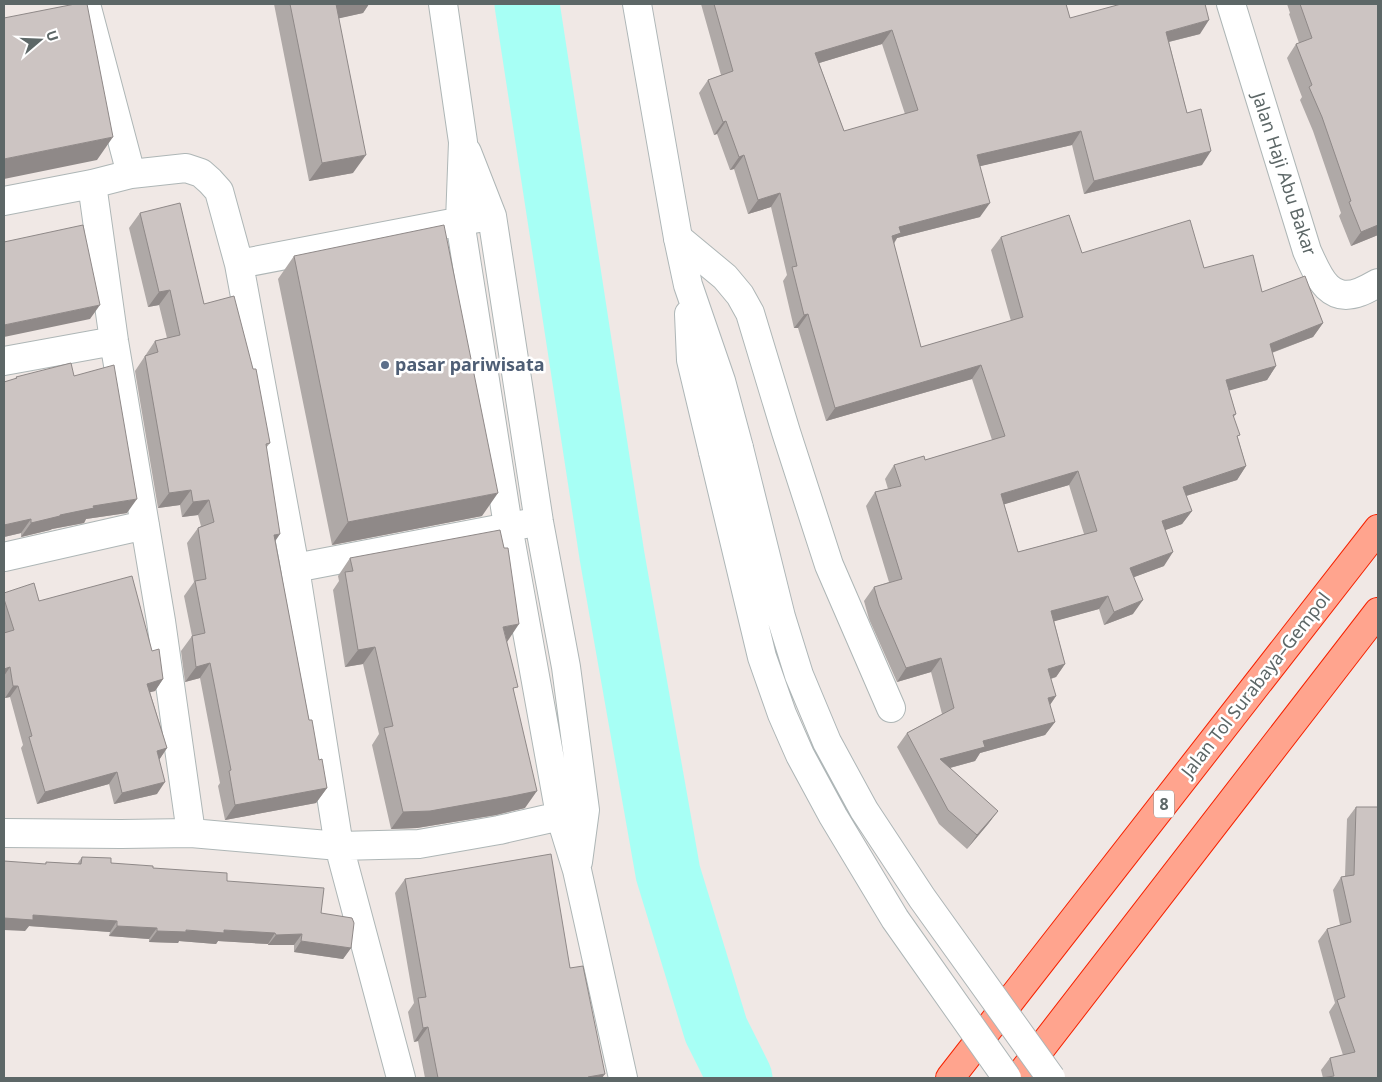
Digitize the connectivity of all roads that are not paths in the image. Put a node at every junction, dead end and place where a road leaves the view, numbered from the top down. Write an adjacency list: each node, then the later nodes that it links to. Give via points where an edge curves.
1 (86, 4): 6 (street)
2 (443, 4): 5 (street)
3 (637, 4): 11 (street)
4 (1231, 4): 13 (street, Jalan Haji Abu Bakar, via 1307,251 1319,276 1332,291 1347,295)
5 (463, 142): 9 (street); 10 (street)
6 (131, 174): 7 (street); 12 (street, via 186,168 210,181 219,191)
7 (92, 184): 8 (street); 14 (street)
8 (4, 201)
9 (492, 216): 10 (street); 17 (street)
10 (460, 221): 12 (street); 19 (street)
11 (678, 238): 16 (street, via 688,285 721,381); 24 (street, via 725,277 750,313 830,565)
12 (239, 264): 22 (street)
13 (1378, 283)
14 (114, 341): 15 (street); 18 (street)
15 (4, 361)
16 (726, 450): 32 (street, bridge, via 762,657 800,755 895,920); 34 (street, bridge, via 799,676 827,742 864,810 922,898)
17 (539, 522): 19 (street); 25 (street, via 566,667)
18 (145, 525): 21 (street); 27 (street)
19 (508, 526): 22 (street); 25 (street)
20 (1378, 529): 31 (highway, Jalan Tol Surabaya–Gempol / 8)
21 (4, 558)
22 (295, 568): 28 (street)
23 (1378, 612): 33 (highway)
24 (891, 708)
25 (572, 813): 28 (street, via 419,844); 30 (street, via 578,870)
26 (6, 825): 27 (street, via 122,834)
27 (191, 832): 28 (street)
28 (339, 846): 29 (street)
29 (401, 1078)
30 (623, 1078)
31 (950, 1078)
32 (1007, 1078)
33 (1018, 1078)
34 (1051, 1078)

